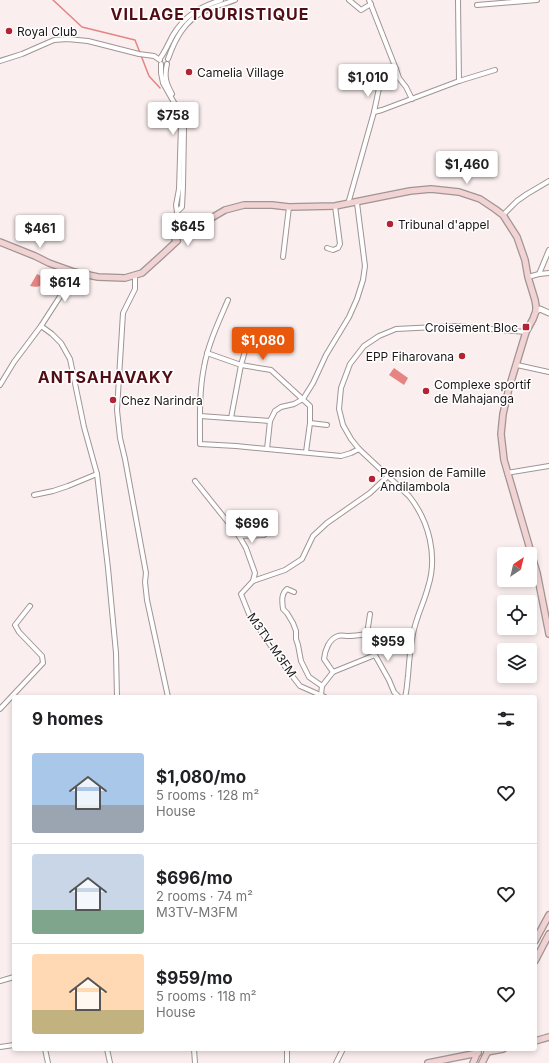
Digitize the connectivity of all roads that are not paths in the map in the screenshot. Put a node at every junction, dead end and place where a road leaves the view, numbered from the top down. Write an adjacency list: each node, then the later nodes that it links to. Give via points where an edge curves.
1 (221, 0): 10 (street, via 198,9 186,19 174,33)
2 (234, 0): 8 (street, via 204,11 191,20 178,34)
3 (349, 0): 6 (street, via 361,10)
4 (458, 0): 14 (street)
5 (537, 0): 7 (street)
6 (370, 2): 12 (street)
7 (478, 5)
8 (168, 58): 10 (street, via 165,57); 11 (street)
9 (0, 61): 10 (street, via 54,40 67,39 94,42 154,56)
10 (161, 61): 11 (street, via 163,65); 22 (street, via 163,83 176,106 181,124)
11 (167, 64): 22 (street, via 167,84 180,110 184,129 182,207)
12 (396, 69): 15 (street); 16 (street, via 382,74)
13 (495, 70): 14 (street)
14 (459, 81): 15 (street)
15 (412, 99): 16 (street)
16 (374, 112): 19 (street)
17 (549, 181): 23 (street, via 517,201)
18 (357, 203): 19 (main road); 23 (main road, via 431,189 459,192 480,200); 47 (street, via 365,266 363,280 349,317)
19 (348, 204): 20 (main road)
20 (335, 206): 21 (main road); 28 (street, via 340,244 333,250)
21 (289, 207): 25 (main road, via 244,204 226,210); 30 (street)
22 (177, 212): 24 (street)
23 (503, 215): 35 (main road, via 517,238)
24 (177, 232): 25 (main road); 26 (main road, via 174,236)
25 (184, 235): 26 (main road, via 182,240)
26 (176, 241): 34 (main road, via 148,269)
27 (0, 242): 31 (main road)
28 (327, 248)
29 (549, 250): 33 (street)
30 (283, 257)
31 (74, 272): 34 (main road, via 98,277); 39 (street)
32 (549, 273): 33 (street)
33 (539, 274): 35 (street)
34 (135, 276): 75 (street, via 135,290 123,314 117,410 146,573 147,600)
35 (528, 277): 37 (main road)
36 (228, 300): 42 (street)
37 (536, 311): 38 (street, via 540,314); 40 (main road)
38 (549, 314)
39 (41, 326): 46 (street); 58 (street, via 61,343 70,359)
40 (526, 332): 44 (main road); 54 (street, via 456,326 396,329 364,346 350,364 341,388 339,409 343,425)
41 (253, 334): 43 (street, via 249,337)
42 (207, 353): 43 (street); 48 (street, via 200,393)
43 (241, 365): 47 (street, via 271,370); 49 (street)
44 (517, 365): 45 (street); 57 (main road, via 501,429)
45 (549, 372)
46 (0, 385)
47 (303, 399): 50 (street, via 281,407 275,411); 51 (street, via 310,406)
48 (200, 416): 49 (street); 53 (street, via 200,444)
49 (231, 418): 50 (street)
50 (270, 421): 53 (street)
51 (310, 424): 52 (street); 55 (street)
52 (327, 425)
53 (267, 448): 55 (street)
54 (359, 449): 55 (street, via 342,456); 59 (street)
55 (306, 452)
56 (549, 466): 57 (street)
57 (507, 473): 69 (main road, via 537,573)
58 (97, 474): 61 (street, via 68,486); 74 (street, via 108,568)
59 (388, 476): 64 (street, via 370,493 313,536 302,559 285,570); 79 (street, via 416,504 428,532 433,558 429,587 413,632)
60 (195, 481): 63 (street)
61 (34, 495)
62 (264, 535): 63 (street)
63 (239, 536): 64 (street, via 255,573)
64 (253, 581): 76 (street, M3TV-M3FM, via 241,594 249,614 300,686)
65 (294, 592): 72 (street, via 287,589 284,592 283,609 294,623 301,661 309,677)
66 (30, 606): 73 (street, via 15,625 18,632 42,656 43,663)
67 (370, 614): 68 (street)
68 (367, 634): 70 (street); 71 (street, via 339,636 332,640 324,659)
69 (549, 634)
70 (375, 655): 71 (street); 78 (street)
71 (332, 672): 72 (street)
72 (322, 686): 77 (street)
73 (13, 695)
74 (117, 695)
75 (168, 695)
76 (321, 695)
77 (323, 695)
78 (397, 695)
79 (405, 695)
80 (12, 696): 81 (street)
81 (0, 709)
82 (549, 914): 84 (main road)
83 (549, 934): 85 (main road)
84 (537, 937)
85 (537, 957)
86 (12, 978): 87 (street)
87 (0, 981)
88 (549, 1037): 89 (main road)
89 (537, 1040)
90 (12, 1045): 91 (street)
91 (0, 1047)
92 (45, 1051): 99 (street)
93 (107, 1051): 100 (street)
94 (194, 1051): 101 (street)
95 (287, 1051): 102 (street)
96 (342, 1051): 103 (street)
97 (479, 1051): 98 (main road, via 480,1056); 104 (main road); 105 (main road)
98 (487, 1052): 106 (main road)
99 (48, 1063)
100 (110, 1063)
101 (195, 1063)
102 (287, 1063)
103 (336, 1063)
104 (428, 1063)
105 (473, 1063)
106 (482, 1063)

